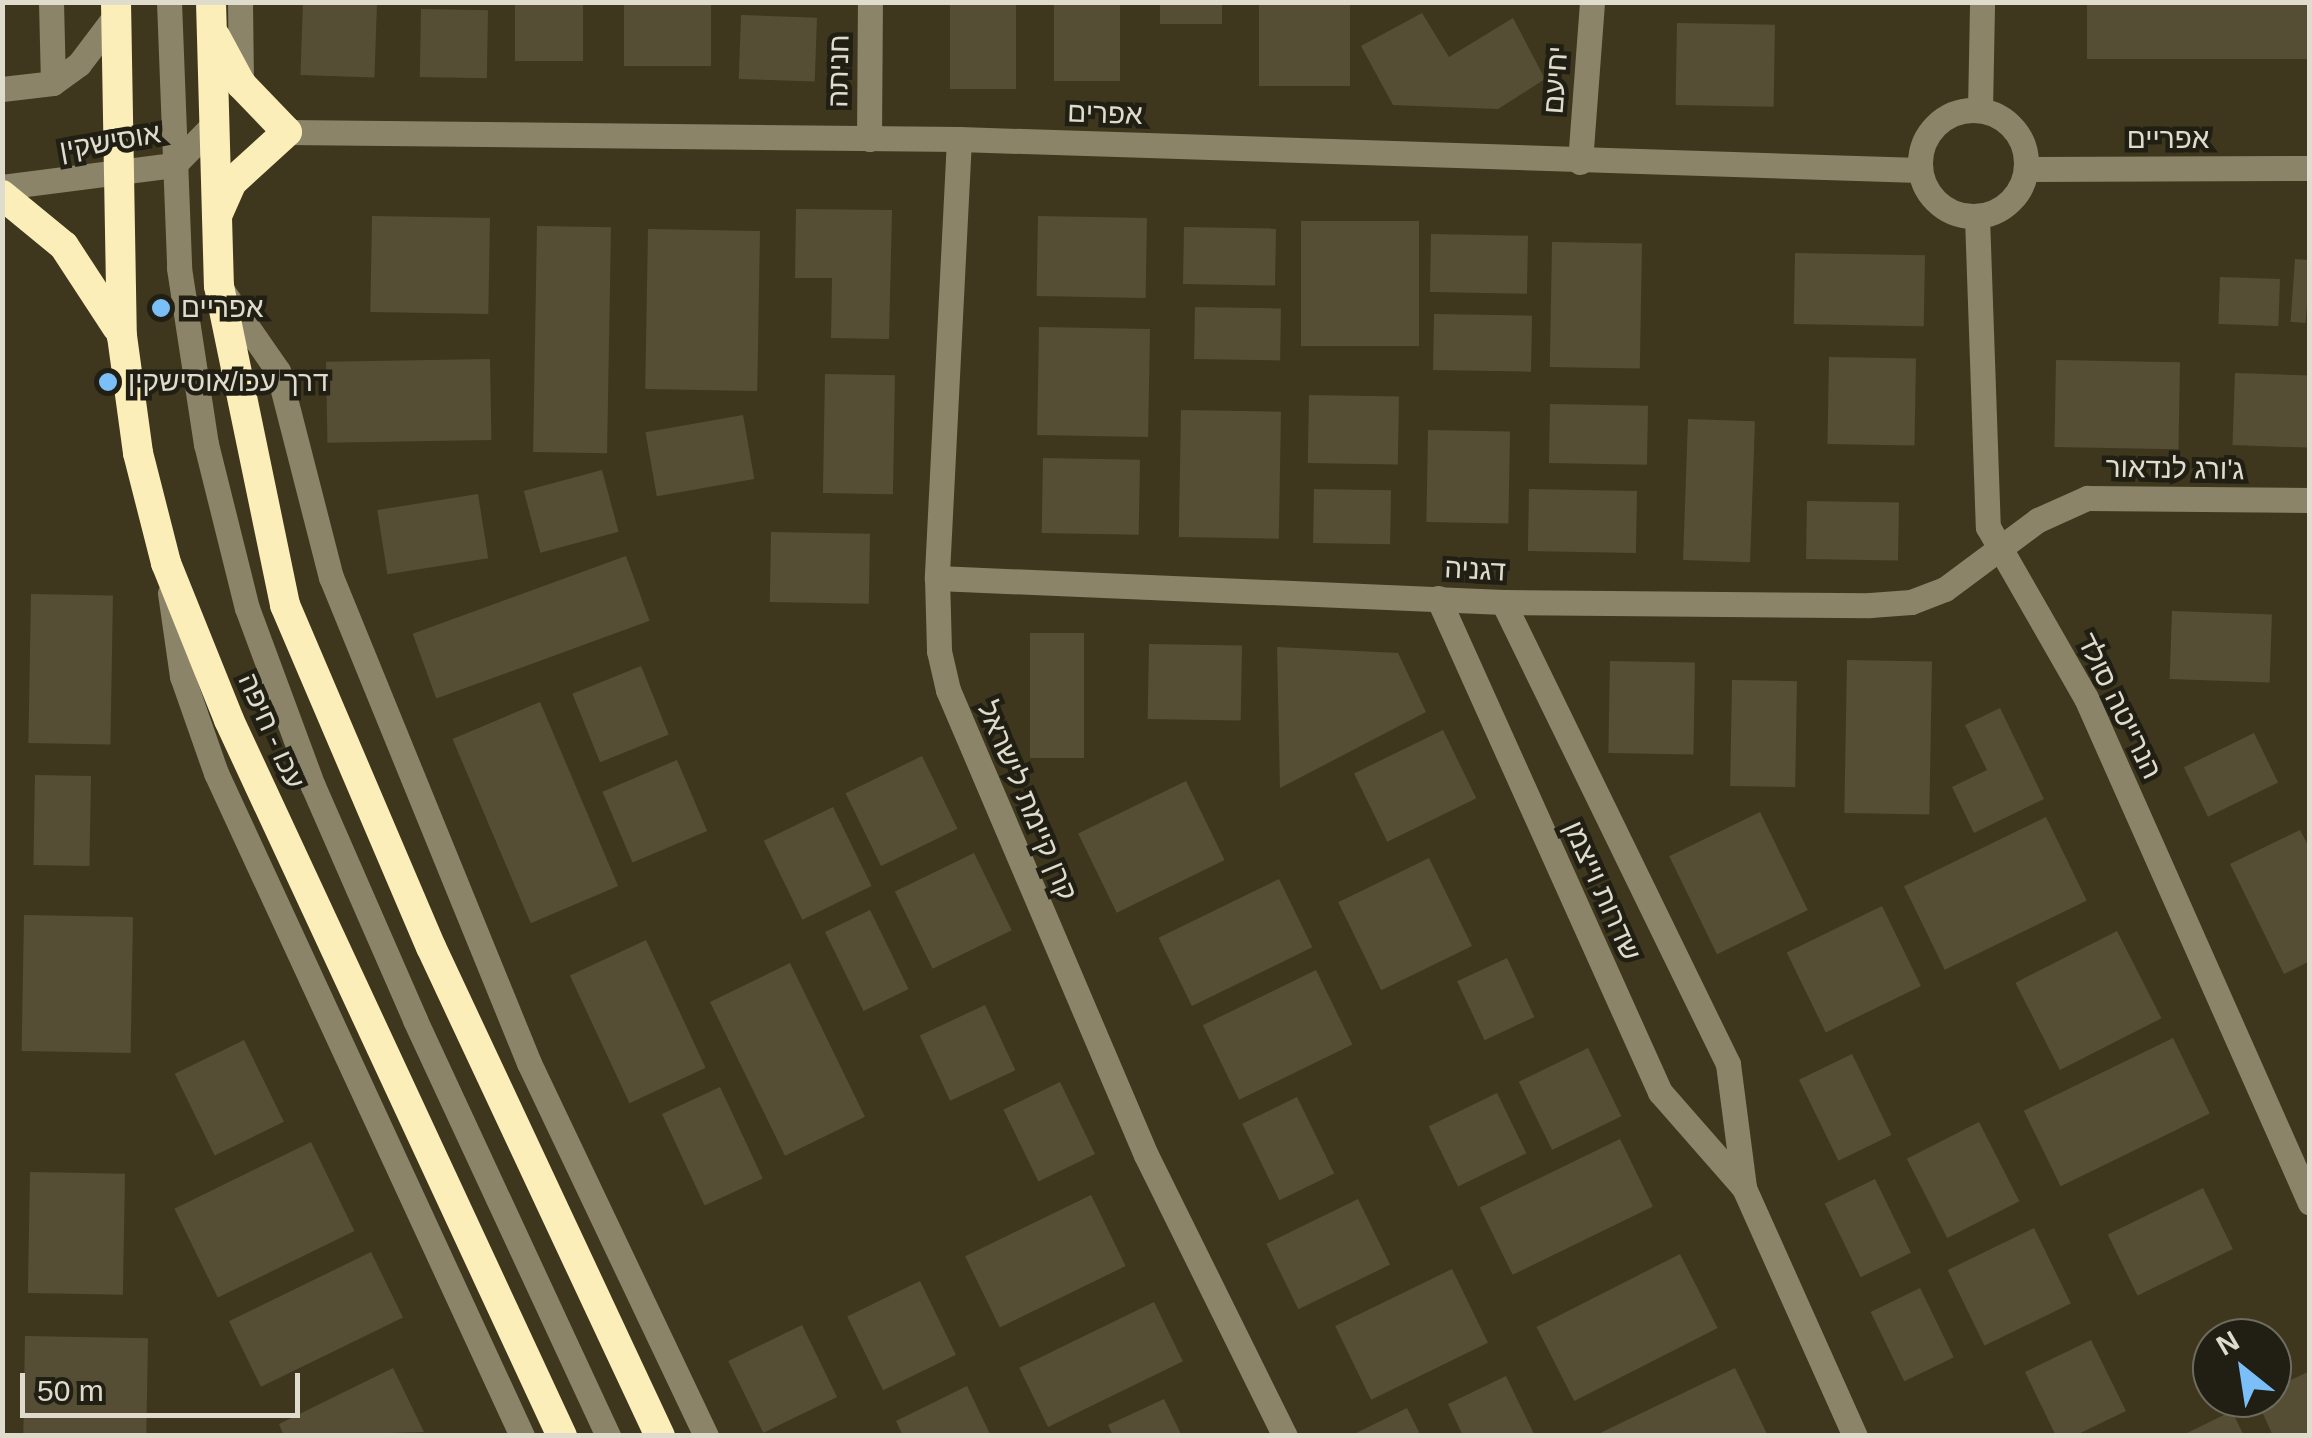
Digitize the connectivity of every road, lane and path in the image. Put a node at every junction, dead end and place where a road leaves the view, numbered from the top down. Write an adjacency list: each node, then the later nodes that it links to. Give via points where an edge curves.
1 (51, 2): 9 (street)
2 (169, 2): 18 (street)
3 (240, 2): 10 (street)
4 (870, 2): 15 (street, חניתה)
5 (1592, 2): 17 (street, יחיעם)
6 (1982, 2): 12 (street)
7 (116, 9): 9 (street, via 79,64); 22 (highway, עכו - חיפה)
8 (211, 14): 10 (highway); 13 (highway)
9 (53, 84): 11 (street)
10 (241, 84): 14 (highway)
11 (2, 89)
12 (1980, 110): 20 (street, via 1935,126 1920,153); 21 (street, via 2021,137)
13 (212, 126): 18 (street, אוסישקין); 26 (highway)
14 (287, 132): 15 (street, אפרים); 26 (highway, via 232,182)
15 (869, 139): 16 (street, אפרים)
16 (959, 139): 17 (street, אפרים); 32 (street, קרן קיימת לישראל)
17 (1580, 162): 20 (street, אפרים)
18 (174, 165): 22 (street, אוסישקין); 39 (street, via 179,268 206,444 247,608 313,786 415,1020)
19 (2310, 168): 21 (street, אפריים)
20 (1920, 170): 25 (street, via 1933,199)
21 (2027, 170): 25 (street, via 2010,202)
22 (116, 176): 23 (street, אוסישקין); 28 (highway, עכו - חיפה)
23 (2, 187)
24 (2, 195): 28 (highway, via 64,246)
25 (1977, 217): 30 (street, הנרייטה סולד, via 1984,492)
26 (214, 224): 27 (highway)
27 (219, 286): 40 (highway, via 285,605 431,948); 41 (street, via 278,371 330,577 529,1062)
28 (122, 336): 31 (highway, עכו - חיפה, via 138,453)
29 (2310, 500): 30 (street, ג'ורג לנדאור, via 2087,498)
30 (1996, 551): 34 (street, דגניה, via 1944,589 1911,602); 36 (street, הנרייטה סולד, via 2086,698)
31 (166, 563): 37 (street, via 182,676 216,774); 38 (highway, עכו - חיפה, via 245,754)
32 (937, 578): 33 (street, דגניה); 42 (street, קרן קיימת לישראל, via 939,651 948,690 1146,1156)
33 (1438, 598): 34 (street, דגניה); 35 (street, שדרות וייצמן, via 1660,1092)
34 (1503, 602): 35 (street, שדרות וייצמן, via 1728,1064)
35 (1744, 1188): 43 (street, שדרות וייצמן)
36 (2310, 1203)
37 (522, 1436)
38 (562, 1436)
39 (608, 1436)
40 (660, 1436)
41 (706, 1436)
42 (1285, 1436)
43 (1855, 1436)

